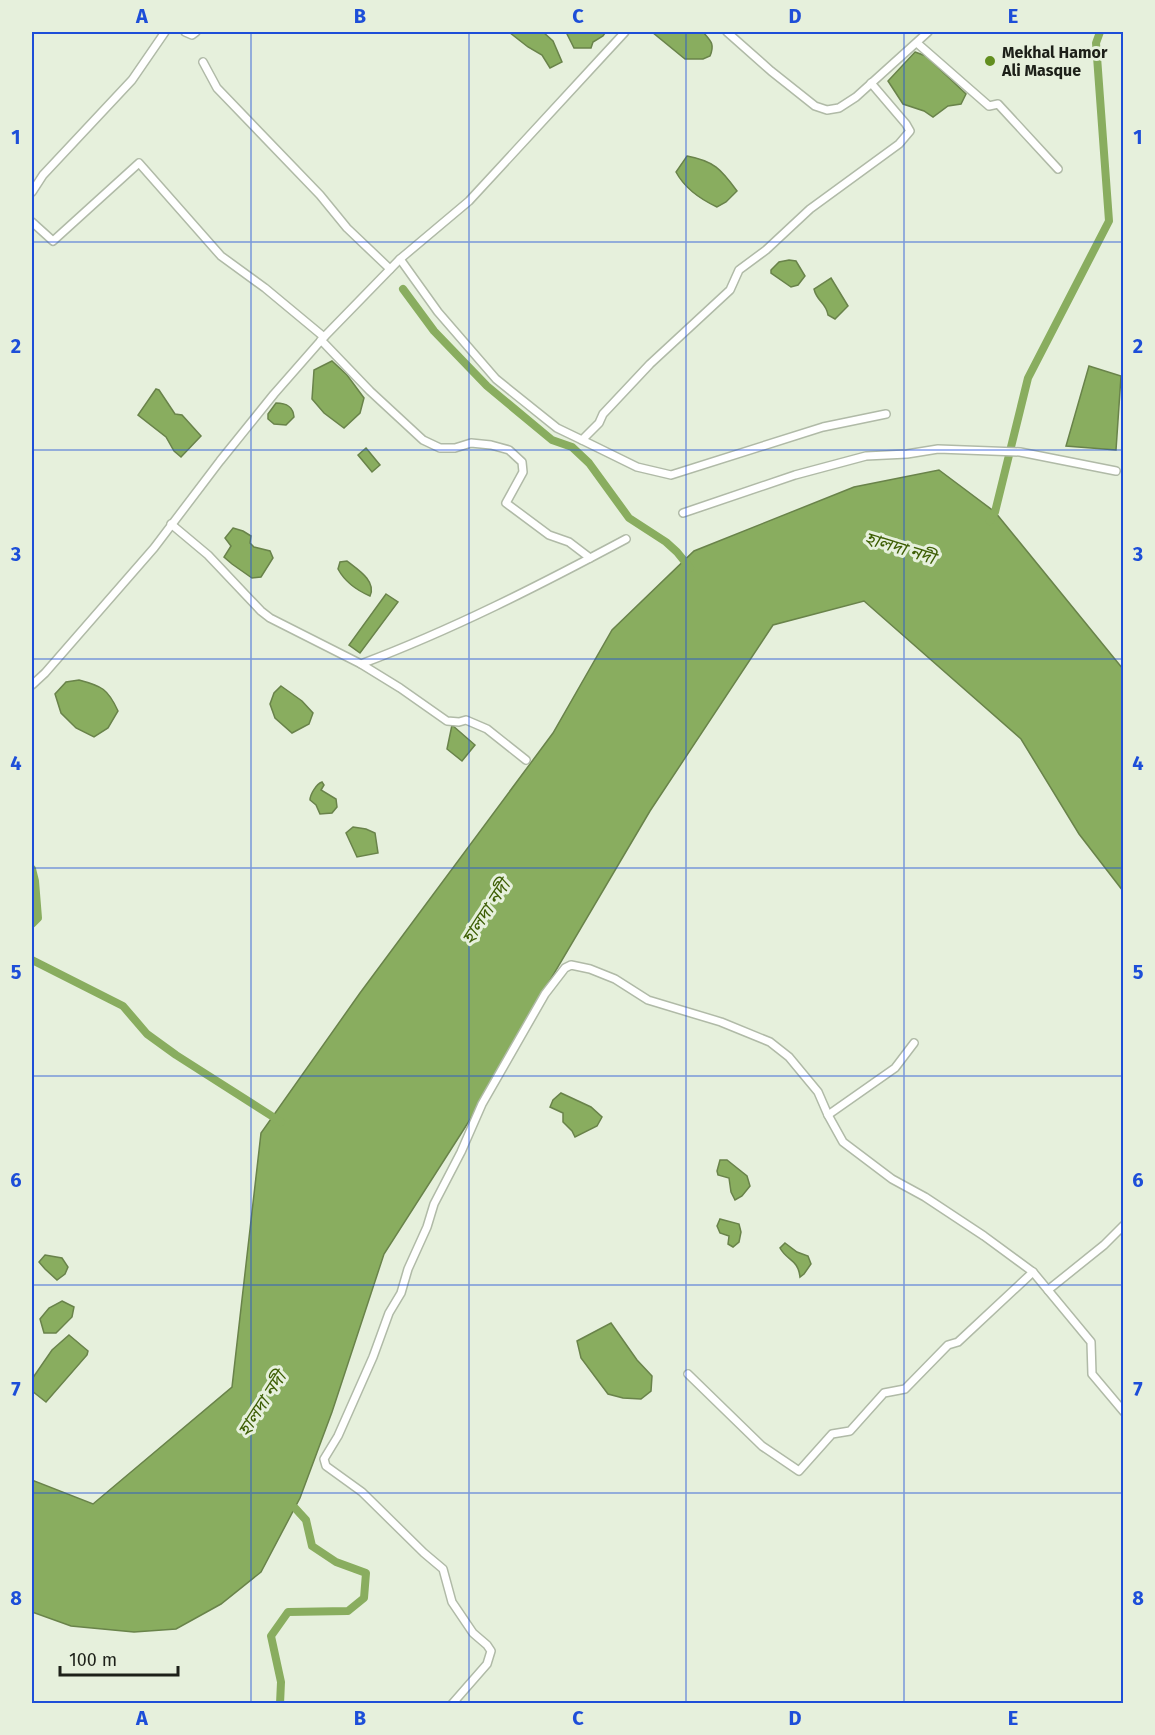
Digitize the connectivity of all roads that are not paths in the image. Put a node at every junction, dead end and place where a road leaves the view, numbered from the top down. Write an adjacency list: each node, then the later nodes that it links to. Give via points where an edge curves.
1 (165, 32): 11 (street, via 132,81)
2 (185, 32): 3 (street)
3 (196, 32)
4 (625, 32): 13 (street, via 469,201)
5 (727, 32): 9 (street, via 815,106 838,108)
6 (928, 32): 7 (street)
7 (916, 43): 9 (street); 10 (street, via 989,106 998,104)
8 (203, 62): 14 (street, via 217,88)
9 (871, 83): 17 (street, via 910,131 899,144 810,209 739,270 730,290 650,364)
10 (1058, 170)
11 (32, 192)
12 (32, 222): 15 (street, via 53,242 138,163 221,256)
13 (400, 259): 14 (street); 17 (street, via 438,312 496,379 557,428)
14 (390, 269): 15 (street)
15 (322, 338): 20 (street); 22 (street, via 370,392 423,440 440,448 471,443 509,450 522,462 523,472 506,503 549,535 569,542)
16 (886, 414): 17 (street, via 823,427 672,476 637,467)
17 (582, 440)
18 (1116, 471): 19 (street, via 1020,452 938,449 866,456)
19 (683, 513)
20 (171, 524): 23 (street, via 270,618); 24 (street)
21 (626, 539): 22 (street)
22 (590, 558): 23 (street, via 405,648)
23 (361, 664): 25 (street, via 447,720 466,720 487,729)
24 (32, 685)
25 (526, 760)
26 (914, 1043): 27 (street, via 895,1068)
27 (828, 1115): 29 (street, via 843,1142); 33 (street, via 818,1092 789,1057 770,1042 722,1022 648,1000 590,969 571,965 565,968 545,994 482,1104 434,1204 401,1293 338,1436 324,1459 326,1466 362,1491 442,1569 452,1602 472,1633 487,1645 487,1664)
28 (1124, 1225): 30 (street)
29 (1033, 1272): 30 (street); 31 (street, via 958,1342 948,1345 904,1389 884,1393 850,1431 832,1434 799,1471 762,1446)
30 (1048, 1290): 32 (street, via 1091,1342 1092,1374)
31 (688, 1374)
32 (1124, 1412)
33 (452, 1704)

